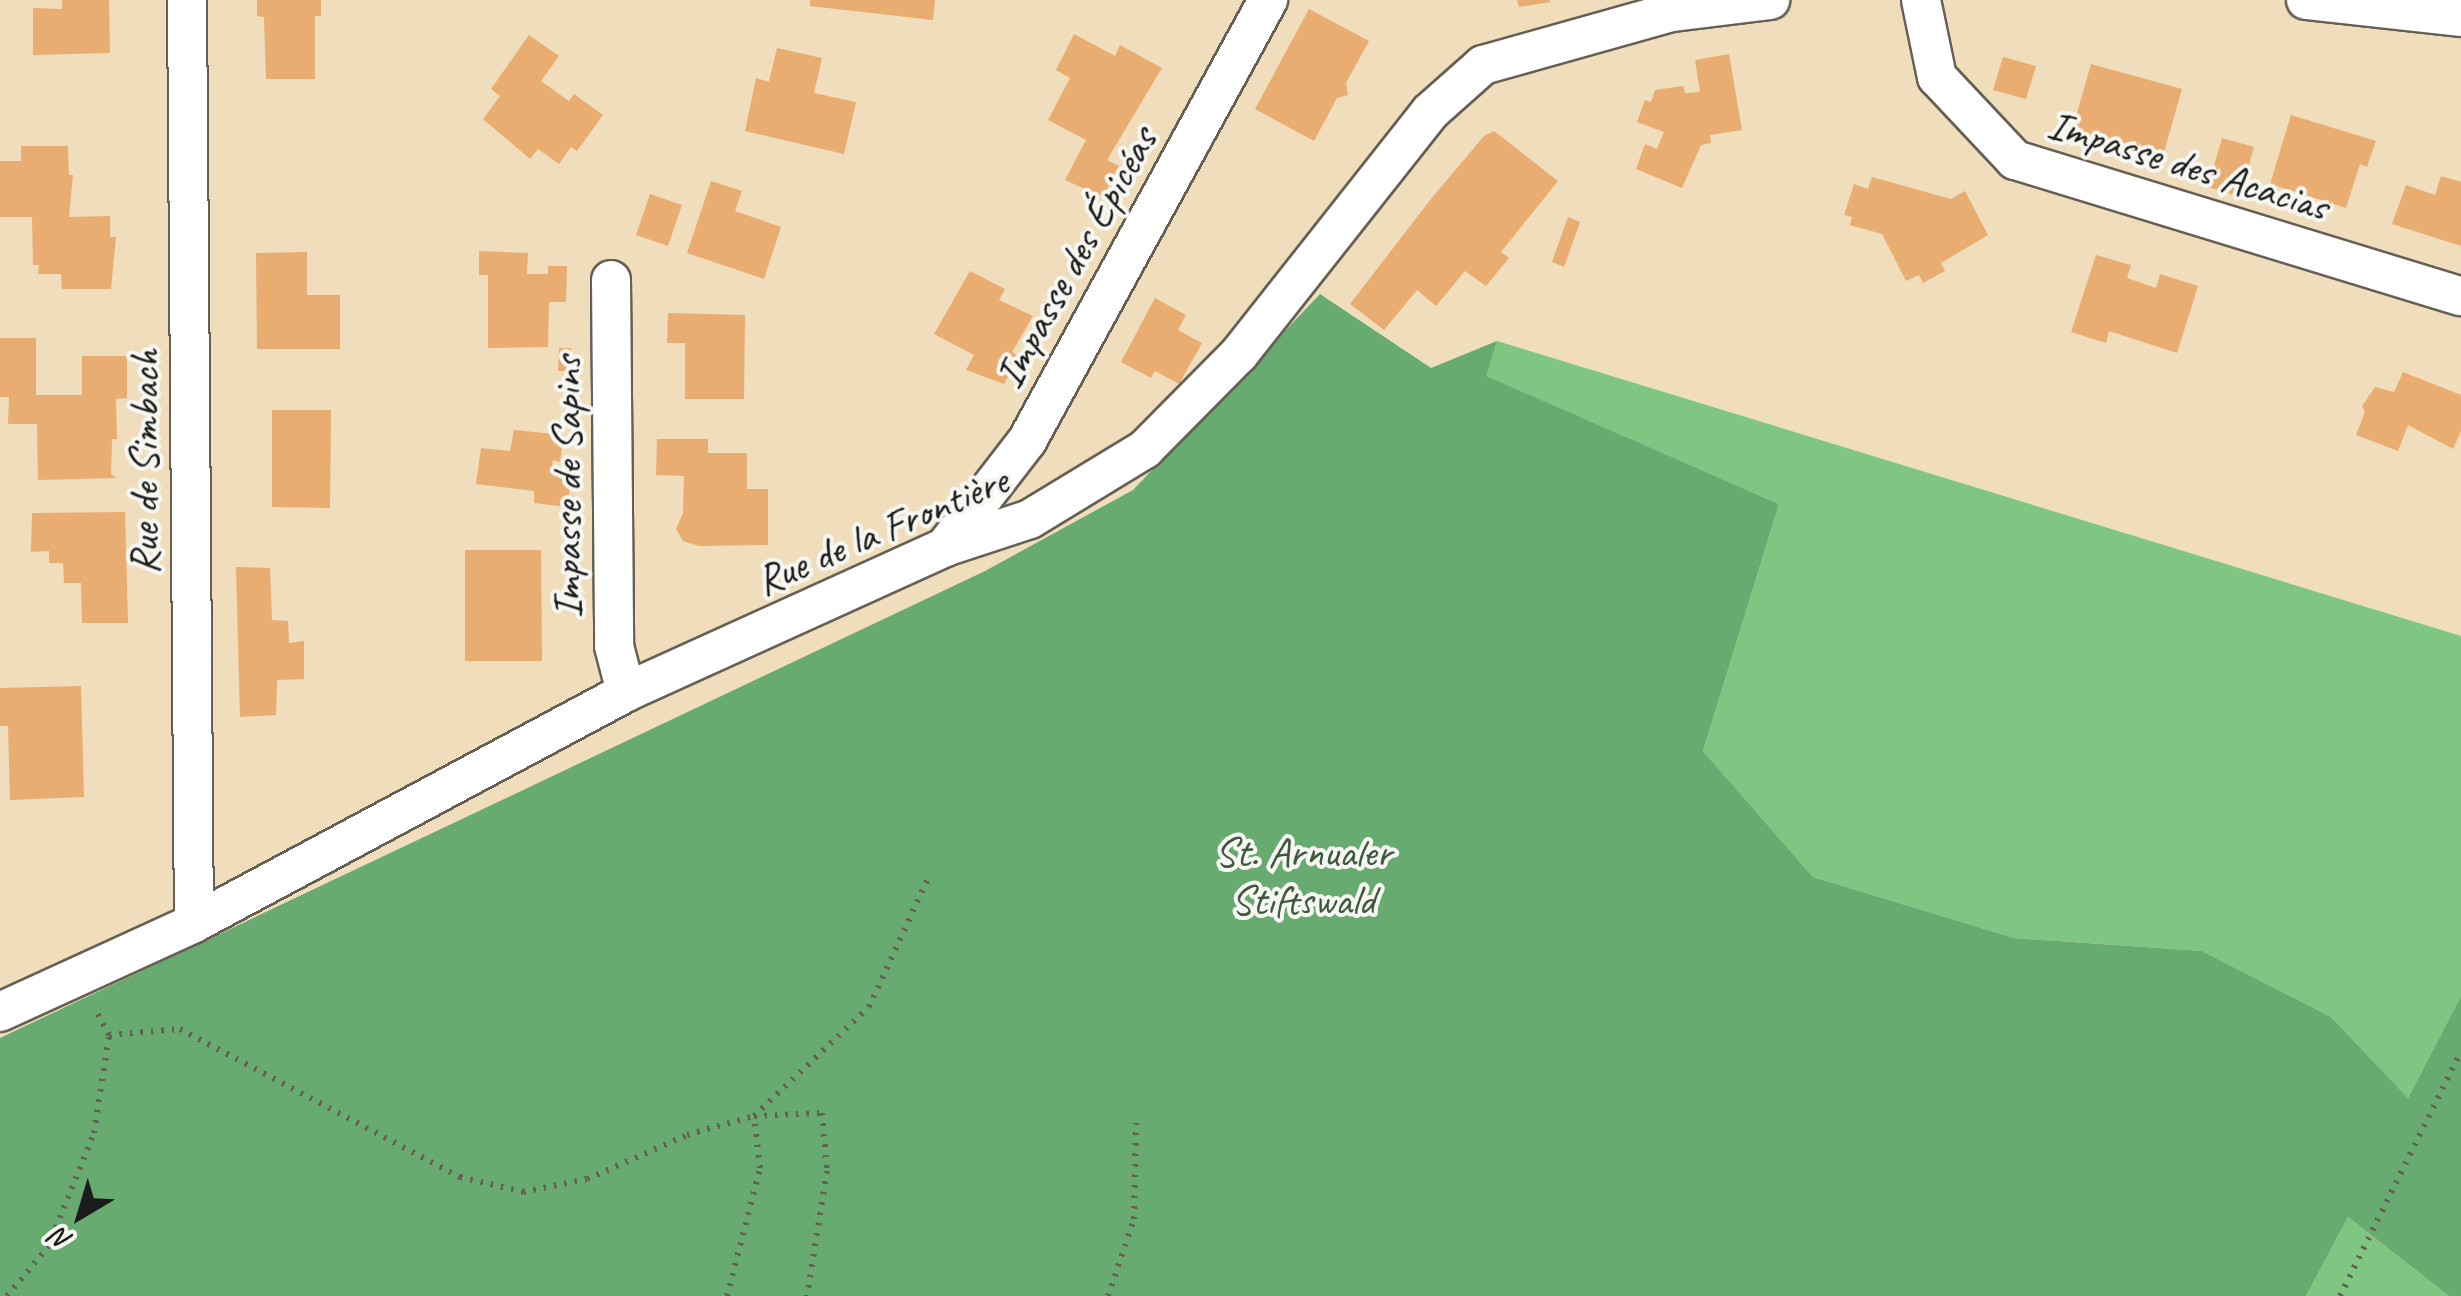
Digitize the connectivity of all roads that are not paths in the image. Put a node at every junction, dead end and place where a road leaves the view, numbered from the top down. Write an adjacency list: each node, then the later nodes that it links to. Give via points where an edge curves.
1 (187, 0): 11 (street, Rue de Simbach)
2 (1268, 0): 9 (street, Impasse des Épicéas, via 1027,441)
3 (1770, 0): 9 (street, Rue de la Frontière, via 1672,12 1482,65 1430,112 1240,354 1144,450 1030,519)
4 (1921, 0): 8 (street, Impasse des Acacias, via 1937,76 2015,160)
5 (2306, 0): 6 (street)
6 (2461, 17)
7 (612, 280): 10 (street, Impasse de Sapins, via 614,646)
8 (2461, 296)
9 (945, 548): 10 (street, Rue de la Frontière)
10 (626, 692): 11 (street, Rue de la Frontière)
11 (194, 923): 12 (street, Rue de la Frontière)
12 (0, 1012)

